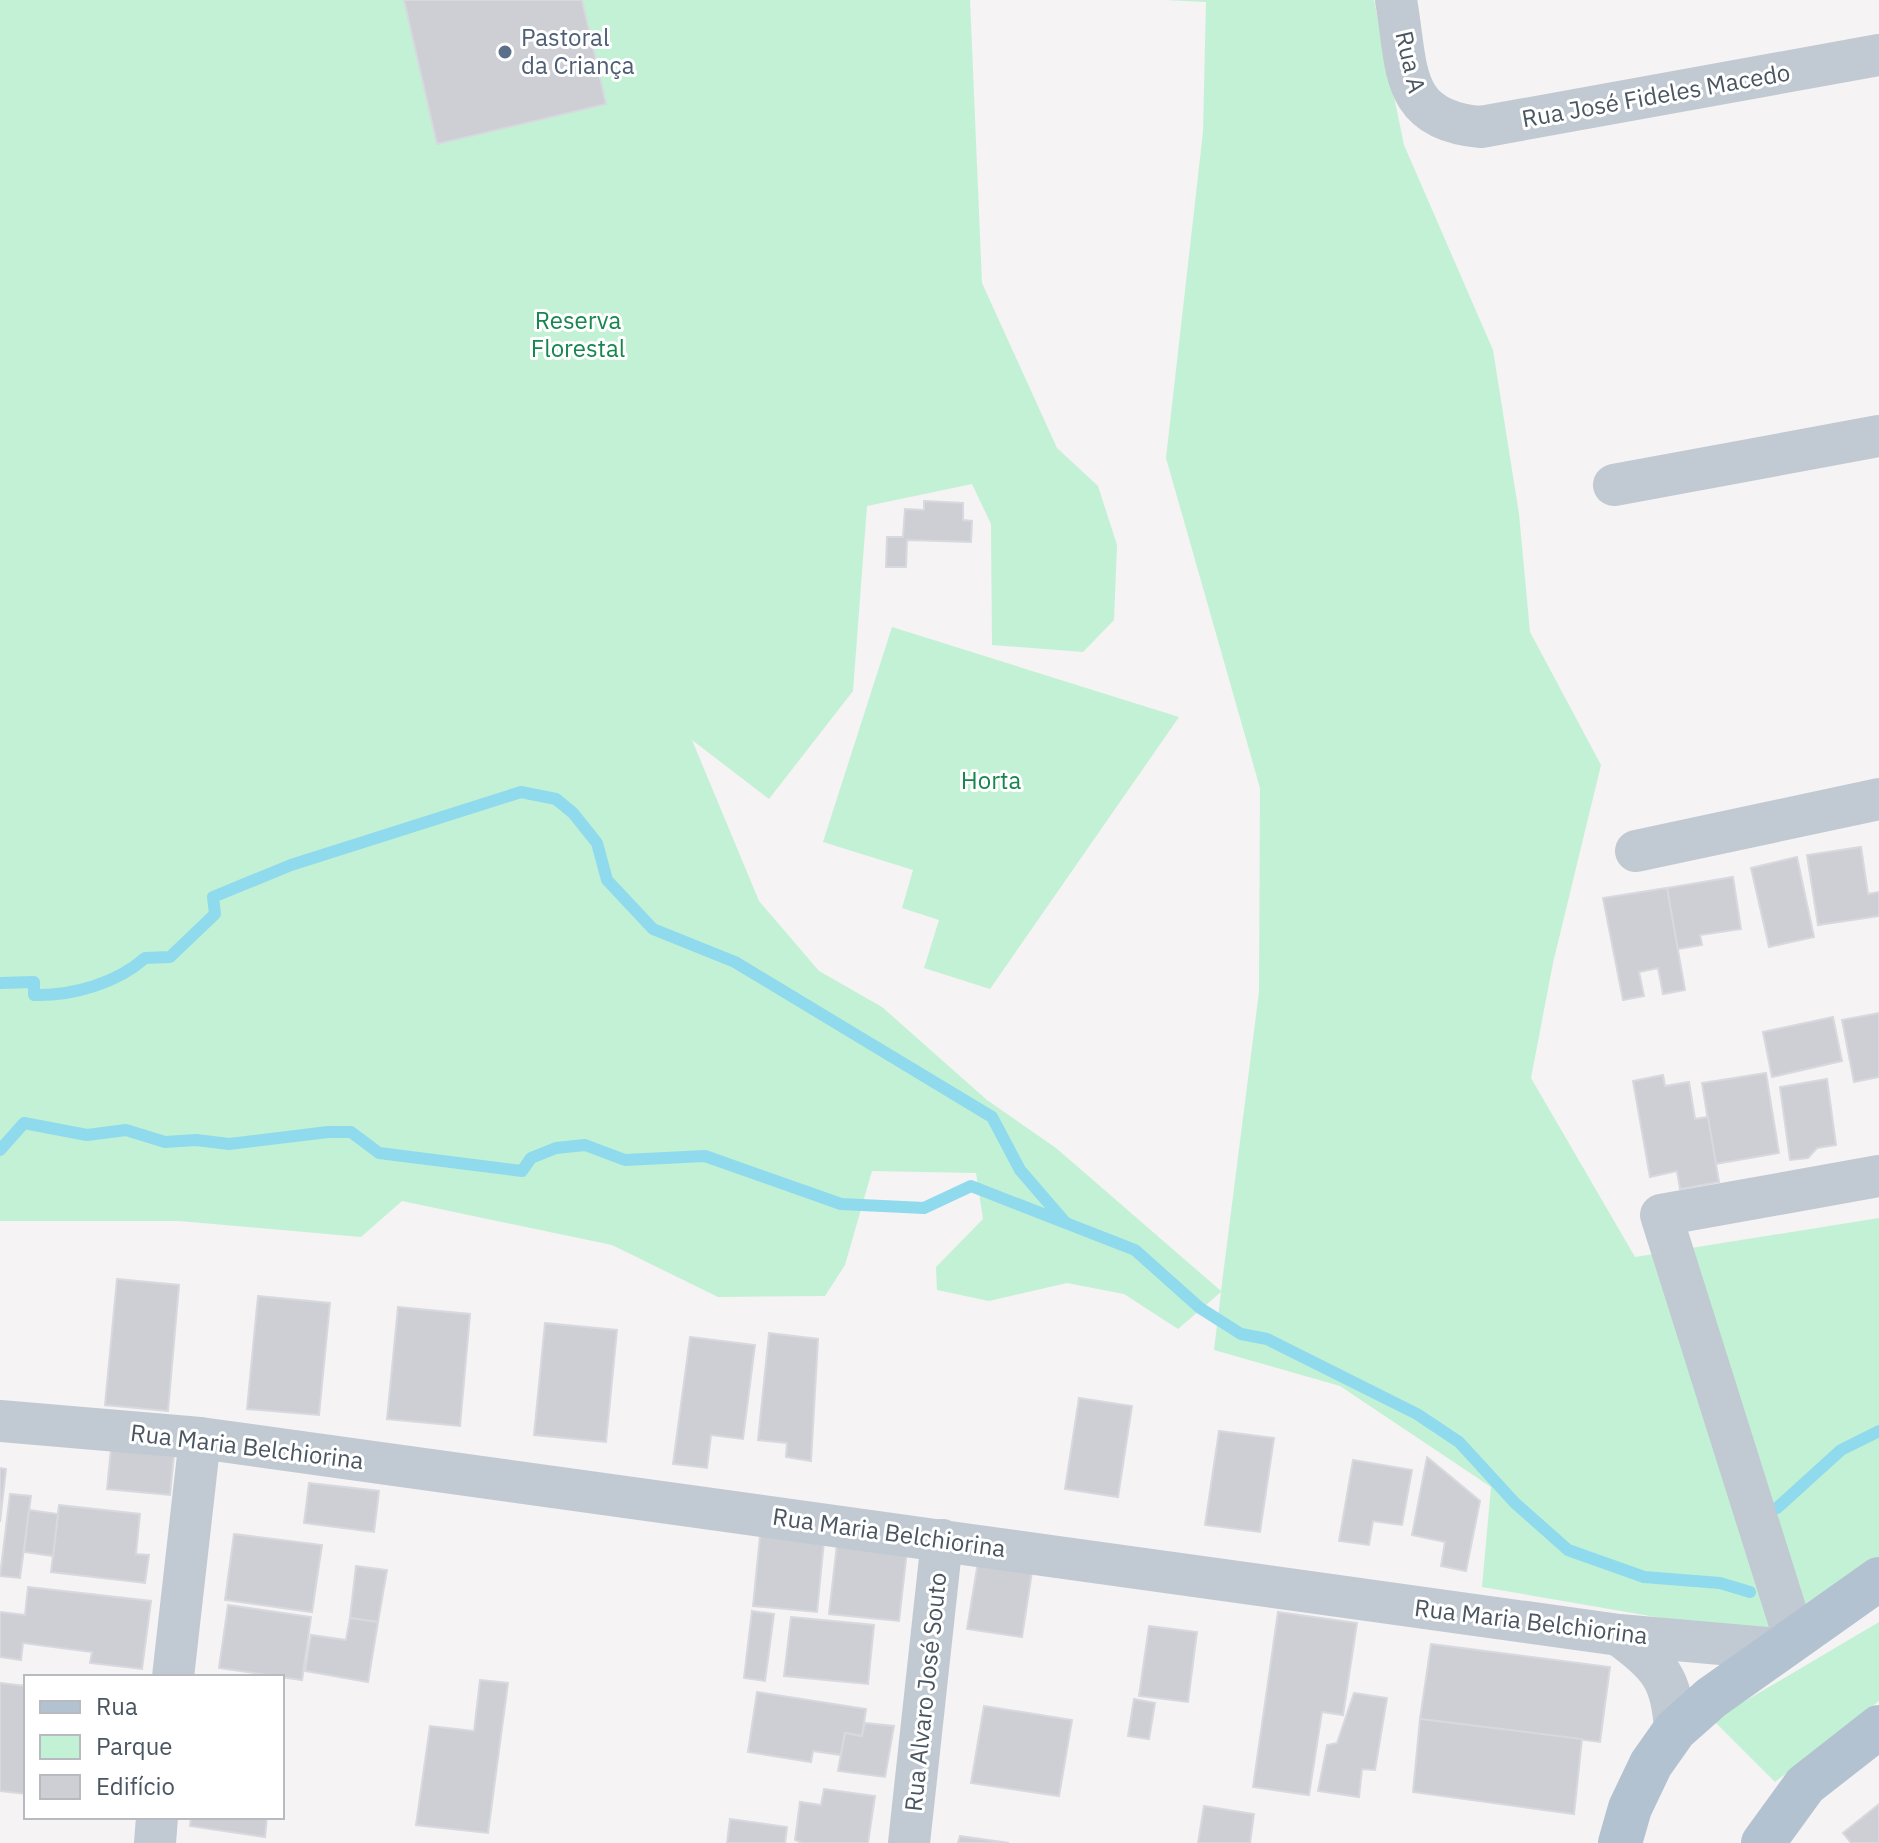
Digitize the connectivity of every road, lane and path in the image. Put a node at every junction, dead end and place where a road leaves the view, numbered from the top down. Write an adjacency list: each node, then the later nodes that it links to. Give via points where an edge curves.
1 (1396, 0): 3 (street, Rua A, via 1411,83 1420,104)
2 (1879, 55): 3 (street, Rua José Fideles Macedo, via 1481,127)
3 (1434, 118)
4 (1879, 436): 5 (street)
5 (1614, 485)
6 (1879, 799): 7 (street)
7 (1636, 851)
8 (1879, 1176): 14 (street, via 1661,1215)
9 (0, 1421): 10 (street, Rua Maria Belchiorina)
10 (200, 1438): 11 (street, Rua Maria Belchiorina); 15 (street)
11 (942, 1540): 13 (street, Rua Maria Belchiorina); 20 (street, Rua Alvaro José Souto)
12 (1879, 1579): 14 (main road)
13 (1619, 1635): 14 (street, Rua Maria Belchiorina); 17 (street, via 1665,1676 1673,1697)
14 (1786, 1643): 17 (main road)
15 (173, 1675)
16 (1879, 1727): 22 (main road, via 1805,1785)
17 (1675, 1730): 21 (main road, via 1651,1764)
18 (157, 1819): 19 (street)
19 (155, 1843)
20 (909, 1843)
21 (1620, 1843)
22 (1763, 1843)

